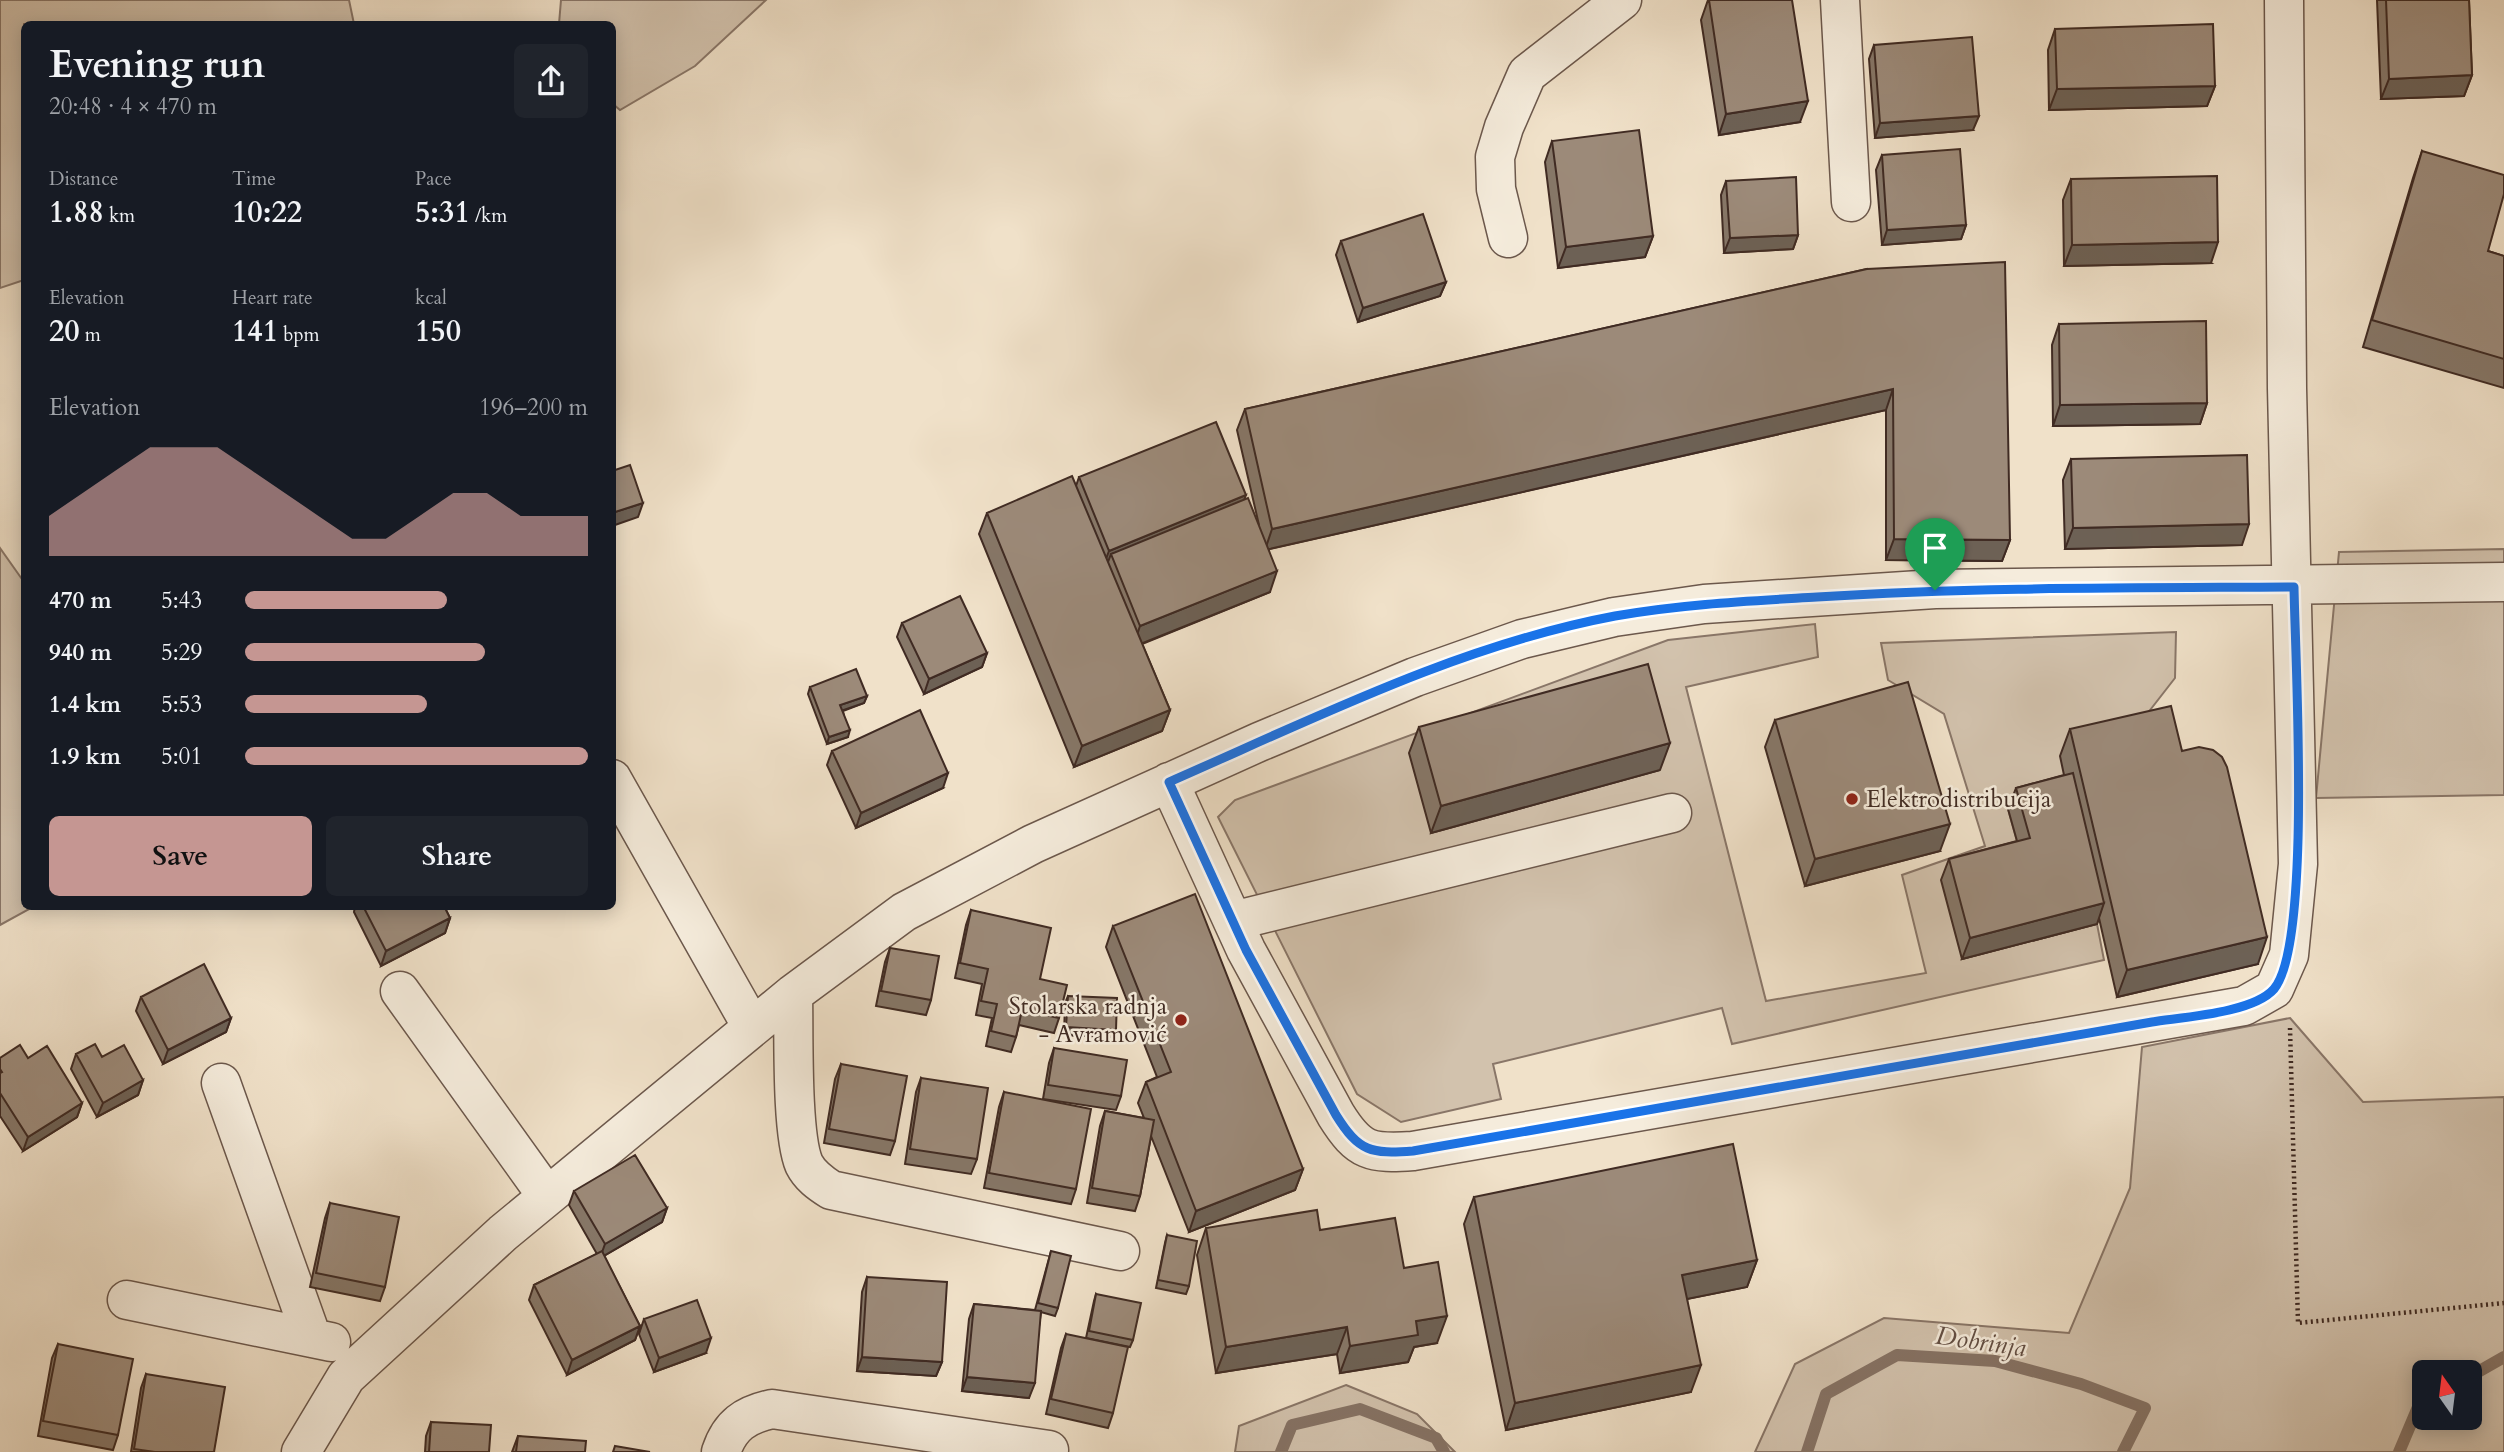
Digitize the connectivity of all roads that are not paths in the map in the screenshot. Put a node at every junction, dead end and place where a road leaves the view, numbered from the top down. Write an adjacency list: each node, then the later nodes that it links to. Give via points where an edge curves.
1 (1622, 0): 5 (street, via 1527,75 1495,157 1496,189)
2 (1840, 0): 4 (street)
3 (2284, 0): 7 (street, via 2287,388)
4 (1850, 202)
5 (1508, 238)
6 (2504, 582): 7 (street)
7 (2294, 587): 8 (street, via 1935,590 1704,604 1614,617 1522,639 1415,677); 11 (street, via 2298,864 2289,955 2274,989 2244,1006 1386,1153 1368,1150 1349,1136)
8 (1169, 782): 11 (street); 13 (street, via 1033,844 904,912)
9 (616, 786): 14 (street)
10 (1672, 813): 11 (street)
11 (1233, 921)
12 (400, 991): 16 (street)
13 (793, 994): 14 (street); 17 (street, via 799,1149 809,1173 819,1182 831,1190)
14 (752, 1027): 16 (street)
15 (221, 1083): 19 (street)
16 (547, 1196): 20 (street)
17 (1119, 1251)
18 (127, 1300): 19 (street)
19 (312, 1338): 20 (street, via 329,1341)
20 (364, 1359): 22 (street, via 346,1377)
21 (1049, 1450): 23 (street, via 772,1409 749,1414 733,1427)
22 (301, 1452)
23 (721, 1452)

